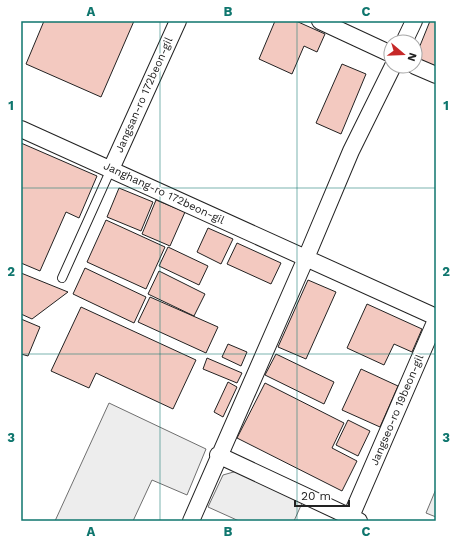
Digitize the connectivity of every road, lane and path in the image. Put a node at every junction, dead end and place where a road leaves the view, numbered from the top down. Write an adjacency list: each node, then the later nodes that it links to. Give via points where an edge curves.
1 (178, 21): 10 (street, Jangsan-ro 172beon-gil)
2 (320, 21): 5 (street)
3 (414, 21): 4 (street)
4 (408, 34)
5 (383, 50)
6 (423, 69): 8 (street)
7 (389, 74): 11 (street, via 351,151)
8 (436, 75)
9 (21, 129): 10 (street, Janghang-ro 172beon-gil)
10 (111, 170): 11 (street, Janghang-ro 172beon-gil); 12 (lane)
11 (306, 258): 13 (street, Janghang-ro 172beon-gil); 15 (street)
12 (62, 278)
13 (436, 317)
14 (436, 320): 16 (street, Jangseo-ro 19beon-gil)
15 (218, 455): 16 (street); 17 (street)
16 (353, 520)
17 (190, 521)

